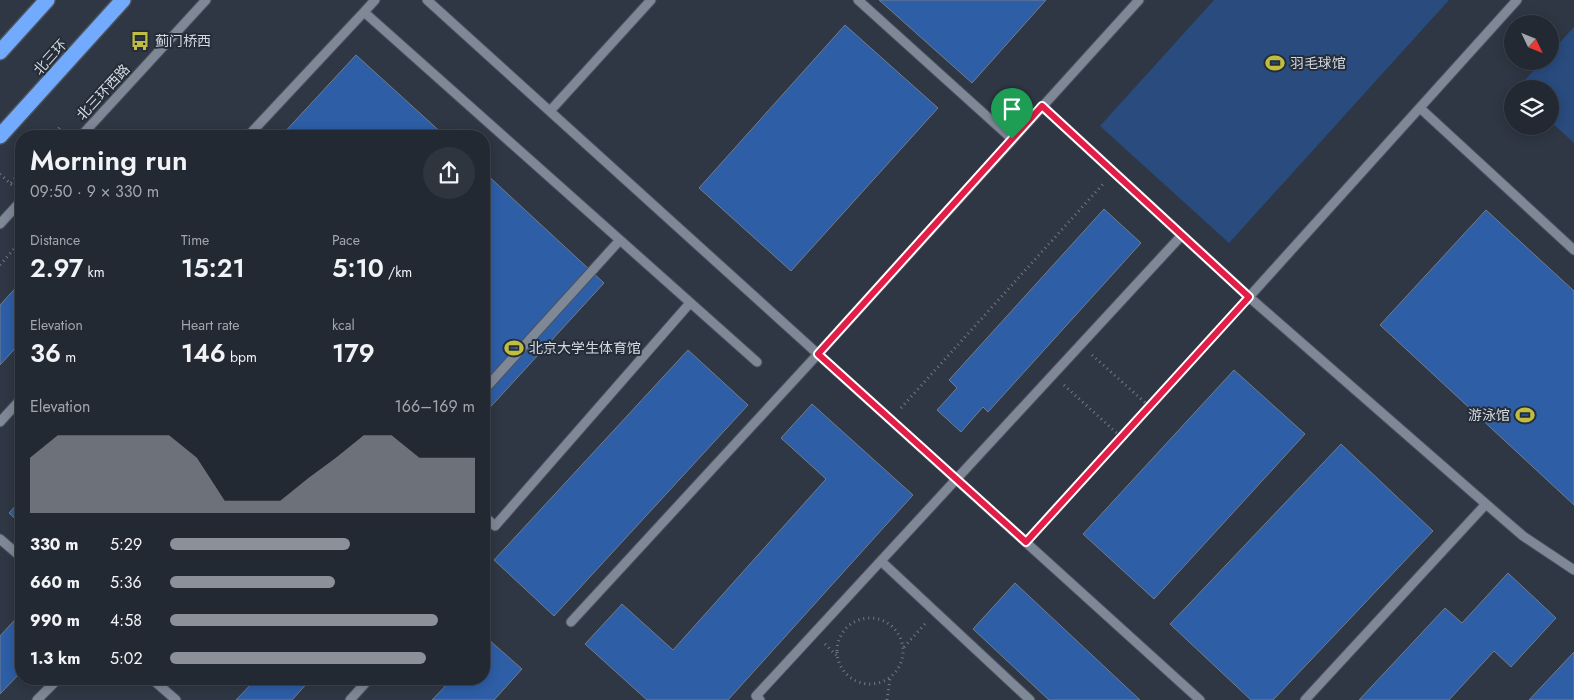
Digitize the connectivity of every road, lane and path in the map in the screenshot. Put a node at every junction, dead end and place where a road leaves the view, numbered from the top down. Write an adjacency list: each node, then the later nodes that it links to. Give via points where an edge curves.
1 (47, 0): 11 (highway)
2 (123, 0): 19 (highway, 北三环)
3 (206, 0): 17 (street, 北三环西路)
4 (375, 0): 10 (street)
5 (427, 0): 14 (street)
6 (652, 0): 14 (street)
7 (858, 0): 20 (street)
8 (1138, 0): 12 (street)
9 (1517, 0): 13 (street)
10 (364, 12): 18 (street); 29 (street)
11 (0, 52)
12 (1042, 106): 20 (street); 21 (street)
13 (1420, 108): 31 (street); 33 (street)
14 (550, 111): 36 (street)
15 (62, 125): 16 (path)
16 (57, 130)
17 (87, 130)
18 (254, 130)
19 (0, 136)
20 (1012, 139): 36 (street)
21 (1114, 173): 28 (street); 42 (path)
22 (0, 174): 24 (path)
23 (15, 178): 24 (path)
24 (10, 183): 25 (path)
25 (15, 187)
26 (15, 208): 27 (street)
27 (0, 224)
28 (1182, 235): 33 (street); 35 (street)
29 (620, 240): 34 (street); 39 (street)
30 (15, 248): 32 (path)
31 (1574, 250)
32 (0, 265)
33 (1249, 297): 41 (path); 46 (street)
34 (690, 303): 37 (street); 47 (street, via 494,526)
35 (1081, 346): 38 (street); 41 (path)
36 (818, 354): 42 (street); 54 (street)
37 (757, 362)
38 (1053, 376): 44 (path); 45 (street)
39 (490, 383)
40 (15, 406): 43 (street)
41 (1149, 406): 44 (path)
42 (891, 419): 45 (street)
43 (0, 422)
44 (1122, 436): 49 (path)
45 (958, 480): 49 (street); 51 (street)
46 (1486, 504): 52 (street, via 1523,536); 67 (street)
47 (490, 522)
48 (0, 538): 50 (street)
49 (1026, 542): 66 (street)
50 (15, 552)
51 (882, 562): 53 (street); 63 (street, via 756,696)
52 (1574, 570)
53 (936, 612): 55 (path); 65 (street)
54 (571, 622)
55 (903, 647): 56 (path, via 898,670); 56 (path, via 894,628 876,618 856,621 841,635 837,656 847,675 868,684)
56 (890, 678): 64 (path)
57 (52, 685): 60 (street)
58 (162, 685): 61 (street)
59 (364, 685): 62 (street)
60 (37, 700)
61 (176, 700)
62 (350, 700)
63 (760, 700)
64 (887, 700)
65 (1030, 700)
66 (1200, 700)
67 (1305, 700)

